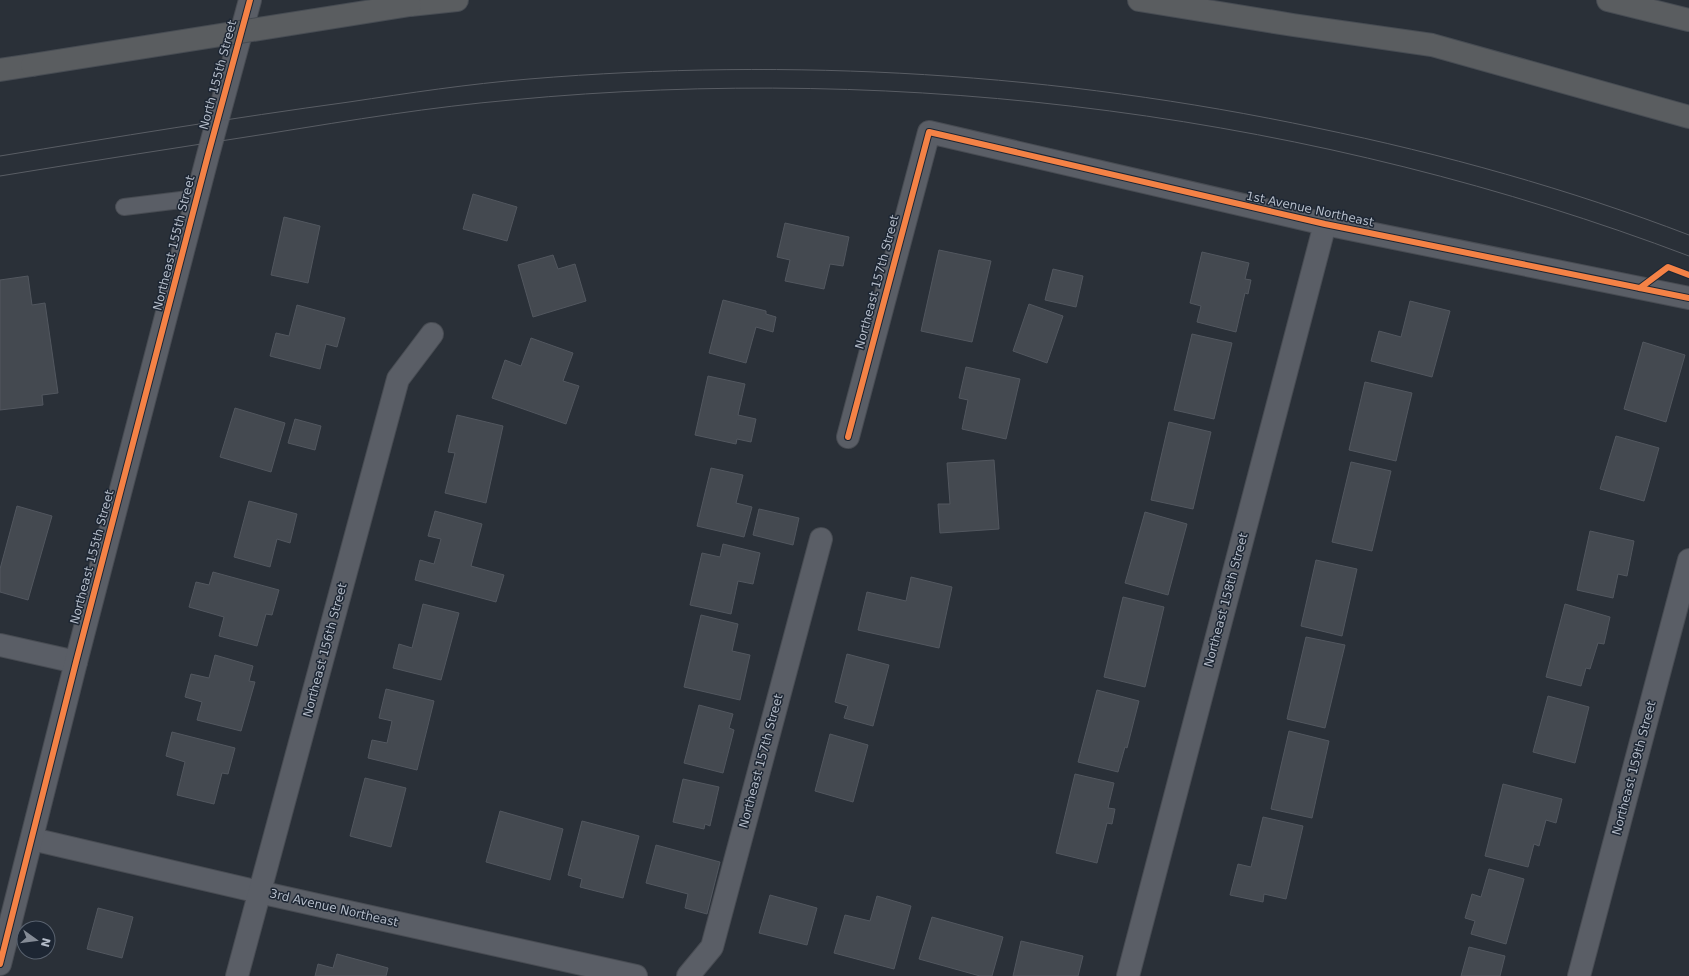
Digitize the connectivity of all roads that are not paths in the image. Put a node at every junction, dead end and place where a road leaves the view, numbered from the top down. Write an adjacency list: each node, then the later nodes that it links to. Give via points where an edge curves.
1 (250, 0): 9 (street, North 155th Street)
2 (457, 0): 6 (highway, bridge)
3 (1139, 0): 7 (highway, via 1432,45)
4 (1608, 0): 5 (highway)
5 (1689, 20)
6 (0, 70)
7 (1689, 117)
8 (928, 132): 12 (street, 1st Avenue Northeast); 15 (street, Northeast 157th Street)
9 (208, 155): 10 (street, Northeast 155th Street)
10 (197, 198): 11 (lane); 19 (street, Northeast 155th Street)
11 (124, 207)
12 (1325, 224): 13 (street, 1st Avenue Northeast); 26 (street, Northeast 158th Street)
13 (1689, 298)
14 (432, 334): 21 (street, Northeast 156th Street, via 398,379)
15 (848, 437)
16 (821, 539): 25 (street, Northeast 157th Street, via 712,947)
17 (1689, 560): 27 (street, Northeast 159th Street)
18 (0, 645): 19 (street)
19 (76, 662): 20 (street, Northeast 155th Street)
20 (32, 839): 21 (street, 3rd Avenue Northeast); 22 (street, Northeast 155th Street)
21 (259, 892): 23 (street, Northeast 156th Street); 24 (street, 3rd Avenue Northeast)
22 (0, 964)
23 (237, 976)
24 (636, 976)
25 (688, 976)
26 (1128, 976)
27 (1579, 976)

